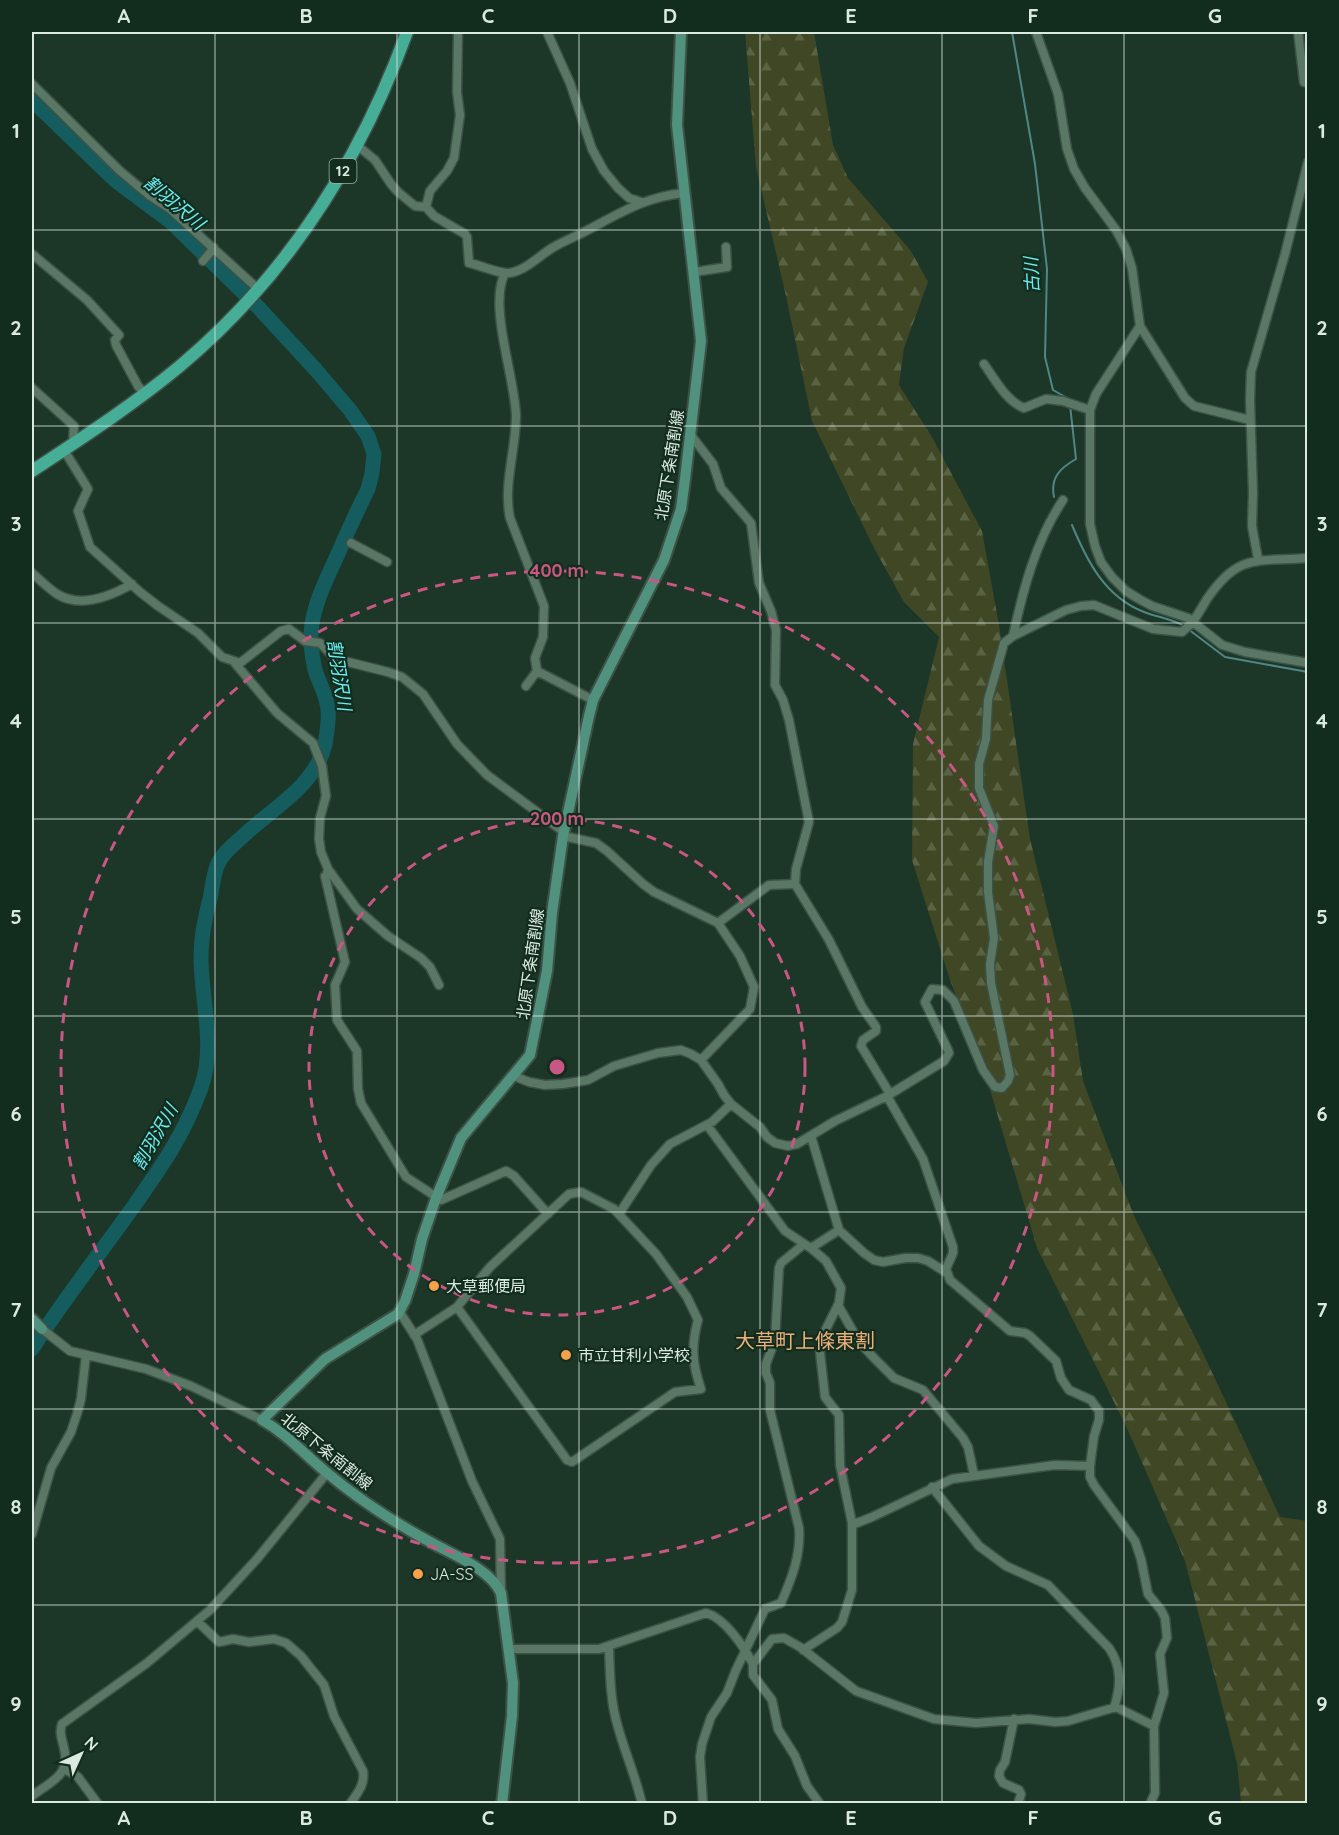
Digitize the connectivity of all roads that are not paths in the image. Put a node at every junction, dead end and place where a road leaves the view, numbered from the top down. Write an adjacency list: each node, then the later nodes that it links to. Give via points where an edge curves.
1 (406, 32): 9 (main road, 12)
2 (458, 32): 14 (street, via 460,116 454,158 430,191)
3 (547, 32): 13 (street, via 604,171 629,198)
4 (681, 32): 11 (main road, 北原下条南割線, via 677,125)
5 (1036, 32): 22 (street, via 1058,94 1074,169 1126,249)
6 (1298, 32): 7 (street, via 1304,82)
7 (1308, 83)
8 (32, 84): 16 (street, via 120,171 170,209)
9 (358, 146): 14 (street, via 375,160 398,192 415,206); 21 (main road, 12, via 323,204)
10 (1308, 162): 12 (street)
11 (684, 193): 13 (street); 19 (main road, 北原下条南割線)
12 (1304, 193): 27 (street, via 1251,372)
13 (641, 202): 20 (street, via 554,246 519,270)
14 (426, 207): 20 (street, via 465,234 469,263)
15 (726, 247): 19 (street, via 727,267)
16 (213, 250): 18 (street); 21 (street)
17 (32, 254): 25 (street, via 87,300 118,335 116,345)
18 (203, 261)
19 (694, 272): 28 (main road, 北原下条南割線, via 701,341)
20 (505, 273): 42 (street, via 500,320 516,415 507,504 544,606 543,637 535,658)
21 (255, 291): 25 (main road, 12, via 181,365)
22 (1140, 326): 26 (street, via 1096,394); 27 (street, via 1194,406)
23 (984, 364): 26 (street, via 1017,405 1024,408 1047,399)
24 (32, 388): 29 (street, via 75,426)
25 (145, 394): 29 (main road, 12)
26 (1090, 410): 38 (street, via 1090,524 1101,562 1119,585 1152,606 1188,618)
27 (1250, 420): 34 (street, via 1252,526)
28 (690, 434): 44 (main road, 北原下条南割線, via 681,509 664,560); 47 (street, via 713,465 722,488 751,524 759,583 776,630 775,685 789,720 809,822)
29 (69, 447): 30 (main road, 12); 37 (street, via 88,489 78,511 90,547)
30 (32, 471)
31 (1063, 500): 39 (street, via 1039,548)
32 (351, 543): 35 (street)
33 (1308, 558): 34 (street)
34 (1258, 560): 38 (street, via 1239,566 1226,576)
35 (387, 562)
36 (32, 573): 37 (street, via 69,599 106,598)
37 (132, 584): 40 (street, via 198,633 222,657)
38 (1190, 626): 39 (street, via 1153,629 1087,605 1066,610); 41 (street, via 1233,649)
39 (1013, 636): 52 (street, via 1004,643 988,700 979,788 994,826 988,862 994,938 991,973 1010,1068 1008,1081 1002,1088 995,1087 983,1070 954,1001 943,990 932,989 924,1002 949,1053 944,1061)
40 (234, 662): 45 (street, via 240,663 289,628 305,641 320,643 344,661 402,677 423,694 457,744 488,776); 46 (street, via 277,712 313,743 322,766 326,796 319,839)
41 (1308, 663)
42 (537, 671): 43 (street); 44 (street)
43 (526, 686)
44 (593, 700): 45 (main road, 北原下条南割線)
45 (564, 834): 48 (street, via 596,843 654,892); 51 (main road, 北原下条南割線, via 542,999 530,1055)
46 (328, 869): 49 (street, via 357,909 421,958); 56 (street, via 325,876 345,962 335,986 337,1020 357,1052 362,1103 406,1177)
47 (795, 884): 48 (street, via 769,885); 52 (street, via 876,1027 861,1046)
48 (718, 923): 50 (street, via 740,956 754,987 754,998 744,1017)
49 (440, 985)
50 (701, 1060): 51 (street, via 681,1050 671,1050 614,1066 588,1080 545,1085); 53 (street)
51 (514, 1076): 56 (main road, 北原下条南割線, via 461,1138)
52 (889, 1095): 55 (street); 61 (street, via 932,1183 953,1246)
53 (731, 1104): 54 (street); 55 (street, via 775,1143 788,1146)
54 (707, 1125): 58 (street, via 670,1144); 60 (street, via 785,1231)
55 (811, 1136): 59 (street)
56 (436, 1198): 57 (street, via 441,1200 507,1171); 64 (main road, 北原下条南割線)
57 (548, 1214): 58 (street, via 568,1194 581,1192); 63 (street, via 490,1267)
58 (619, 1214): 63 (street, via 669,1270 694,1309 698,1320 693,1366 700,1389 675,1392 572,1462)
59 (839, 1230): 60 (street); 61 (street, via 874,1260 918,1258)
60 (807, 1246): 62 (street, via 836,1276 841,1288); 80 (street, via 779,1268 775,1340 766,1364 770,1410 791,1491 800,1546 795,1572 781,1602 765,1609)
61 (947, 1273): 70 (street, via 955,1285 1010,1331 1030,1336 1056,1361 1060,1378 1069,1390 1096,1404 1099,1420)
62 (838, 1305): 72 (street, via 859,1342 874,1359 894,1378 923,1390 963,1438); 74 (street, via 820,1352 825,1397 839,1415 840,1465)
63 (457, 1307): 67 (street)
64 (399, 1311): 67 (street); 69 (main road, 北原下条南割線, via 325,1359)
65 (32, 1319): 66 (main road)
66 (42, 1329): 68 (street, via 70,1351)
67 (414, 1335): 76 (street, via 500,1539)
68 (86, 1355): 69 (street, via 146,1369); 75 (street, via 77,1414 51,1468)
69 (262, 1420): 71 (main road, 北原下条南割線, via 288,1437)
70 (1090, 1466): 72 (street, via 1055,1465); 85 (street, via 1094,1485 1135,1541 1148,1594 1165,1618 1167,1638 1160,1654 1164,1693)
71 (327, 1473): 76 (main road, 北原下条南割線, via 414,1534 490,1577); 77 (street, via 257,1559)
72 (974, 1475): 73 (street)
73 (932, 1487): 74 (street); 83 (street, via 985,1551 1006,1566 1048,1585 1109,1648 1120,1675)
74 (852, 1525): 81 (street, via 852,1590 846,1614 837,1628)
75 (32, 1534)
76 (501, 1593): 79 (main road)
77 (198, 1622): 86 (street, via 62,1724); 89 (street, via 219,1642 274,1639 286,1643 301,1656 324,1685 334,1716 363,1771 362,1786)
78 (609, 1647): 79 (street); 80 (street, via 706,1613 715,1616); 91 (street, via 618,1728)
79 (509, 1649): 90 (main road, via 512,1716)
80 (746, 1650): 82 (street); 92 (street, via 702,1744)
81 (803, 1650): 82 (street, via 783,1638 772,1639); 84 (street, via 856,1691 934,1719 976,1723)
82 (753, 1664): 93 (street, via 753,1675 772,1700 778,1729)
83 (1114, 1708): 84 (street, via 1068,1721); 85 (street)
84 (1014, 1719): 94 (street, via 999,1776 1003,1783 1019,1790)
85 (1154, 1726): 95 (street, via 1155,1793)
86 (65, 1769): 87 (street); 88 (street, via 78,1777)
87 (32, 1796)
88 (98, 1803)
89 (350, 1803)
90 (502, 1803)
91 (642, 1803)
92 (704, 1803)
93 (820, 1803)
94 (1018, 1803)
95 (1150, 1803)

